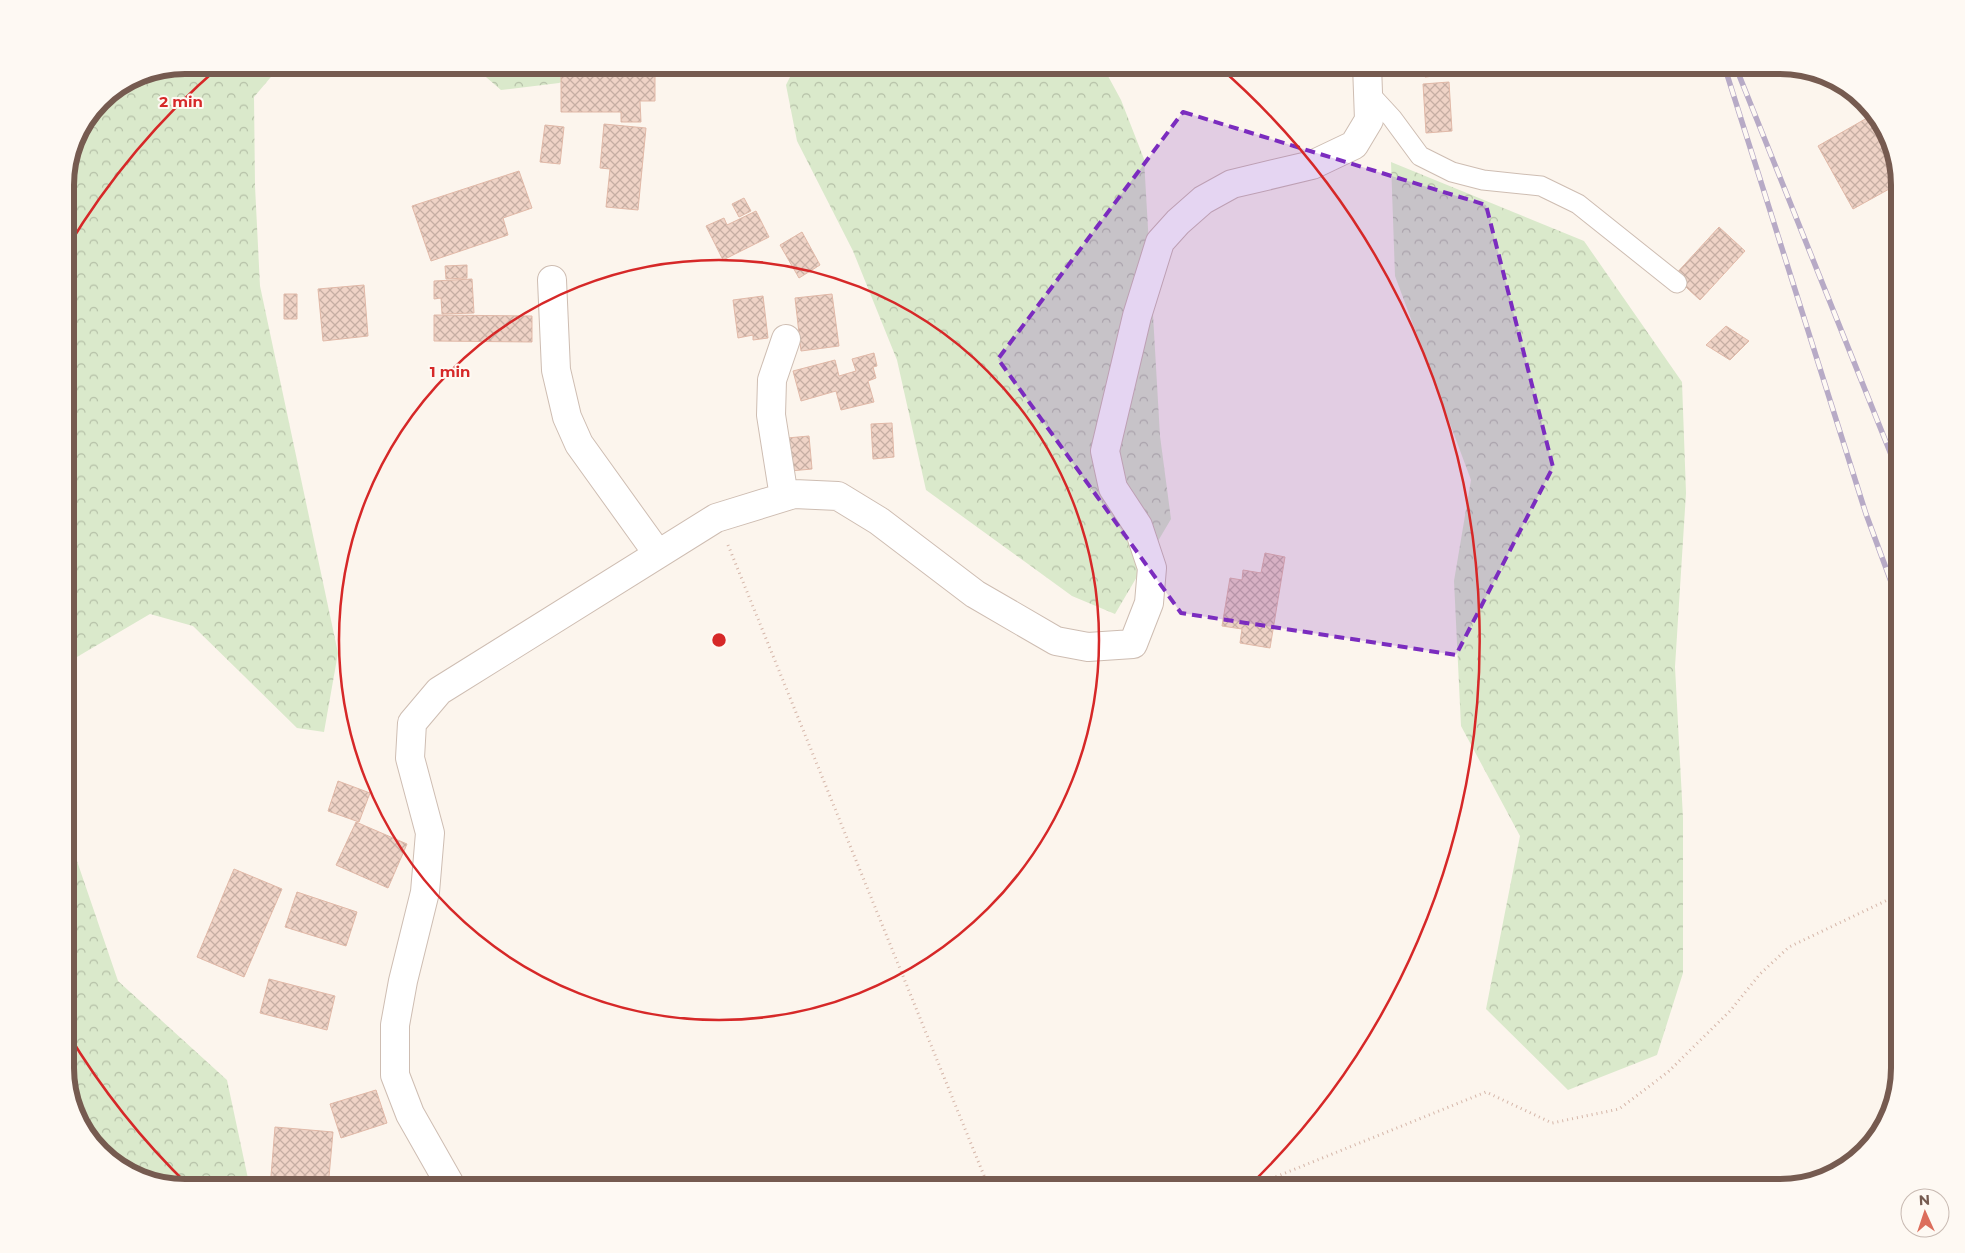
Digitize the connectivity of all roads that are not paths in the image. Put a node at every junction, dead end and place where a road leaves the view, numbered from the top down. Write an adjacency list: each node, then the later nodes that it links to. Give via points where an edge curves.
1 (1367, 74): 2 (street)
2 (1368, 92): 4 (lane, via 1420,156 1452,172 1483,180 1541,186 1578,204); 6 (street, via 1369,120 1354,145 1312,165 1232,184 1203,200 1160,242 1137,316 1105,451 1113,488 1138,526 1152,568 1149,603 1133,644 1088,646 1056,641 975,594 879,521 838,496 794,494)
3 (552, 280): 7 (street, via 556,370 567,417 579,444)
4 (1677, 283)
5 (786, 339): 6 (street, via 772,380 771,415)
6 (784, 497): 7 (street, via 716,518)
7 (658, 554): 8 (street, via 438,691 412,723 410,758 430,833 425,892 395,1025 395,1075 410,1114)
8 (447, 1179)

